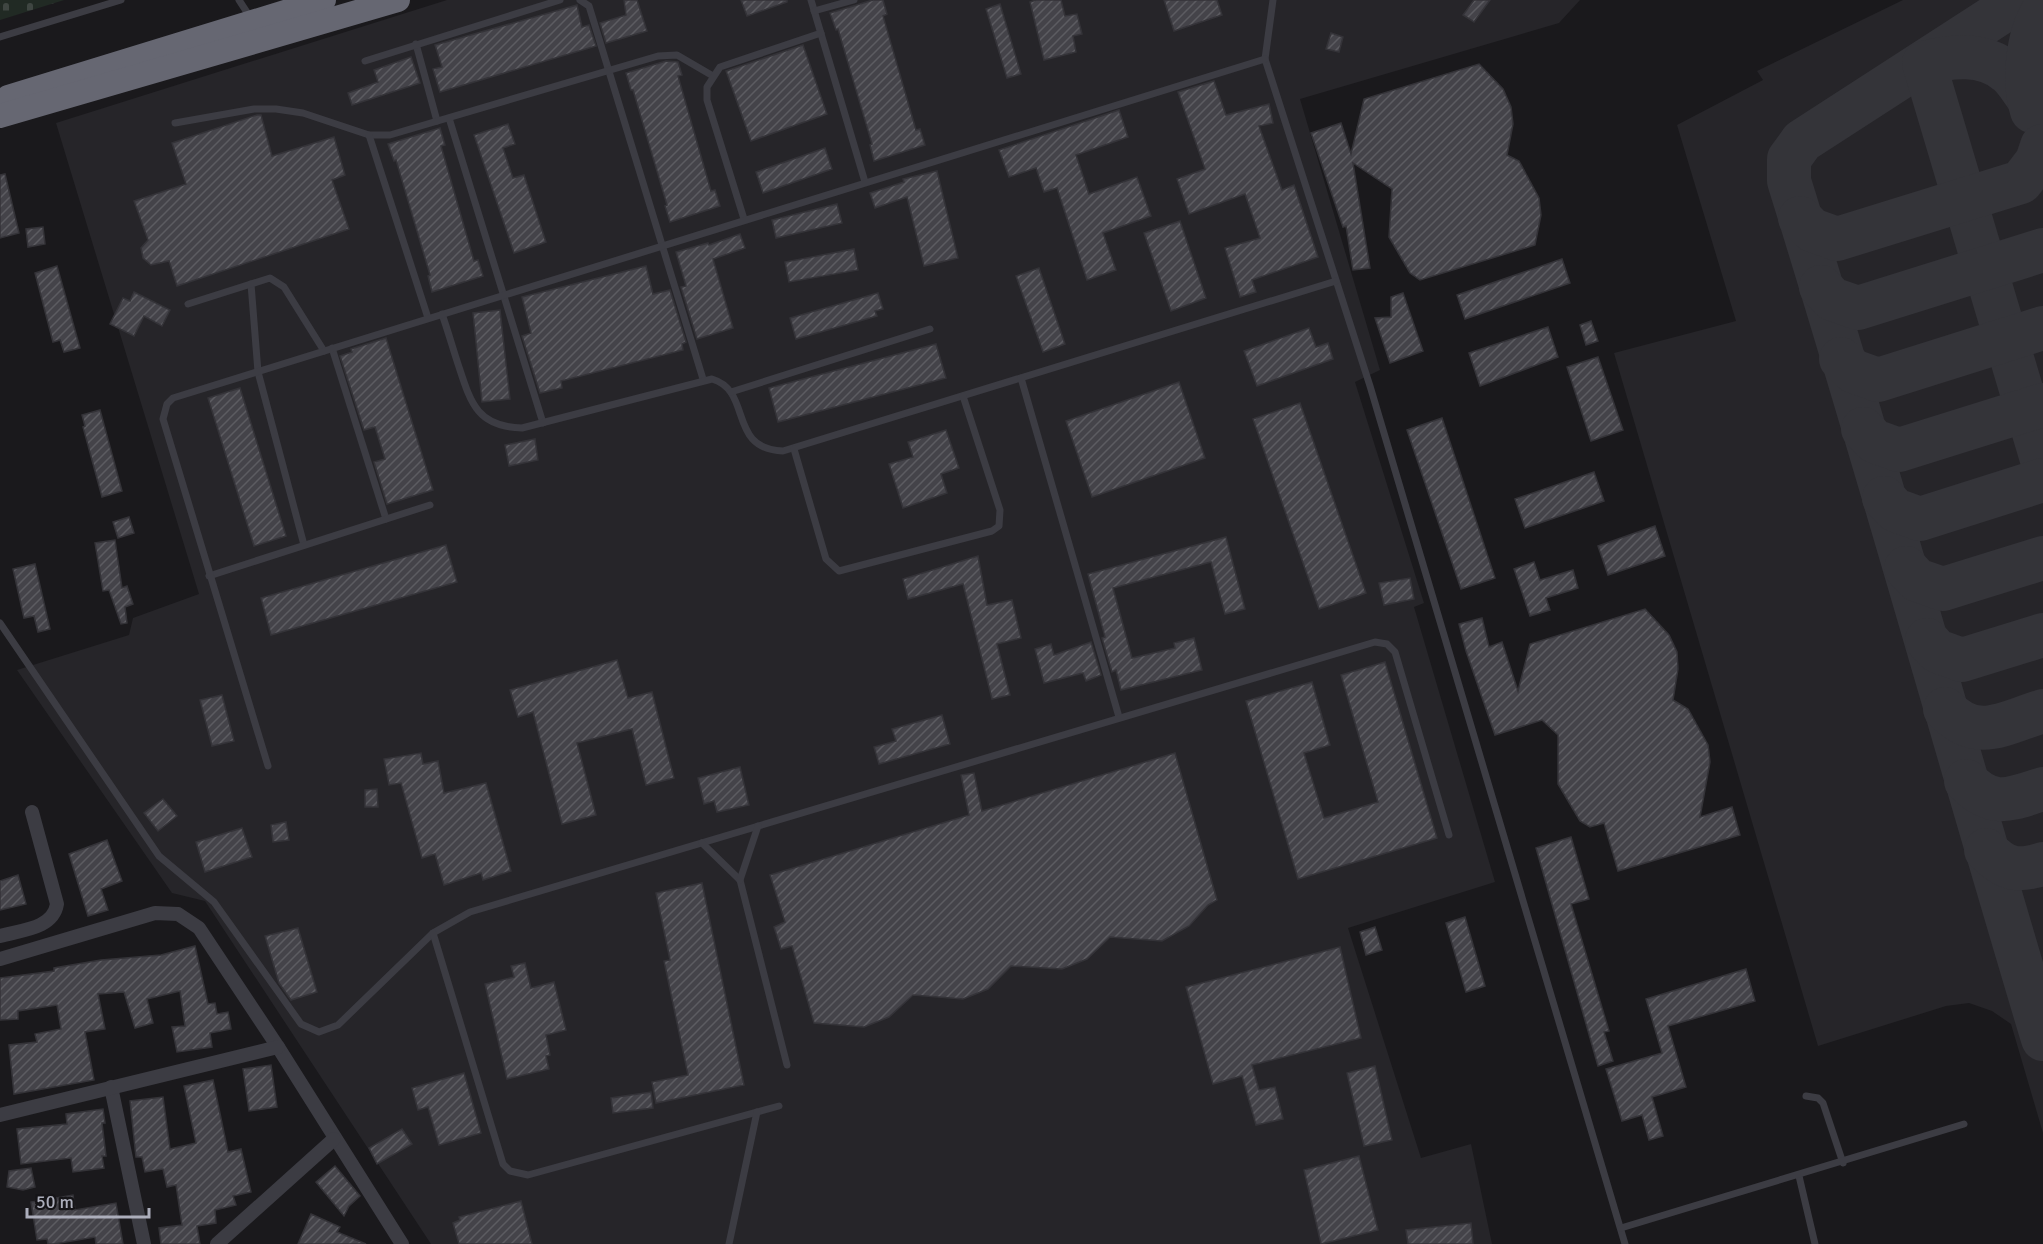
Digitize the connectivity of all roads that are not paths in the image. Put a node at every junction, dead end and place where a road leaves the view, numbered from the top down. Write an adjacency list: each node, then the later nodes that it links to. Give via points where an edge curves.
1 (121, 0): 13 (lane)
2 (239, 0): 11 (lane)
3 (324, 0): 11 (highway)
4 (398, 0): 20 (highway)
5 (560, 0): 14 (lane)
6 (580, 0): 17 (lane, via 589,6)
7 (811, 0): 10 (lane)
8 (854, 0): 10 (lane)
9 (1273, 0): 15 (lane)
10 (814, 11): 12 (lane)
11 (252, 22): 19 (highway)
12 (821, 33): 18 (lane, via 720,67); 25 (lane)
13 (0, 38)
14 (416, 44): 16 (lane); 22 (lane)
15 (1265, 59): 25 (lane); 28 (lane)
16 (365, 61)
17 (609, 70): 18 (lane, via 667,54 688,59); 21 (lane); 27 (lane)
18 (713, 76): 26 (lane, via 707,87 707,100)
19 (0, 99)
20 (0, 116)
21 (449, 118): 22 (lane); 30 (lane)
22 (437, 122): 24 (lane, via 390,135)
23 (175, 123): 24 (lane, via 254,109 276,109 303,113)
24 (369, 135): 33 (lane)
25 (865, 182): 26 (lane)
26 (744, 219): 27 (lane)
27 (661, 245): 30 (lane); 38 (lane)
28 (1336, 281): 37 (lane); 69 (lane)
29 (251, 284): 31 (lane); 35 (lane, via 270,278 280,282); 36 (lane)
30 (504, 294): 32 (lane); 41 (lane)
31 (188, 304)
32 (442, 314): 33 (lane); 41 (lane, via 471,403 481,414 507,428)
33 (428, 318): 35 (lane)
34 (930, 329): 39 (lane)
35 (328, 350): 36 (lane); 44 (lane)
36 (258, 372): 45 (lane); 46 (lane, via 173,398 164,411 163,419)
37 (1021, 378): 40 (lane); 48 (lane)
38 (704, 379): 39 (lane, via 720,381); 41 (lane)
39 (731, 392): 42 (lane, via 757,446 768,451)
40 (963, 396): 42 (lane); 42 (lane, via 1000,510 999,526 992,531 839,572 826,559)
41 (543, 423)
42 (794, 449)
43 (430, 505): 44 (lane)
44 (386, 519): 45 (lane)
45 (304, 545): 46 (lane)
46 (209, 576): 49 (lane)
47 (0, 623): 55 (lane, via 159,856 214,902 301,1024 319,1032 338,1025)
48 (1119, 717): 51 (lane); 52 (lane, via 1376,642 1387,644 1395,652)
49 (268, 766)
50 (32, 812): 56 (street, via 57,904 55,915 46,923)
51 (758, 826): 53 (lane); 54 (lane)
52 (1449, 835)
53 (702, 843): 54 (lane); 55 (lane, via 470,912)
54 (740, 880): 59 (lane)
55 (433, 933): 63 (lane, via 503,1164 510,1171 528,1175)
56 (0, 936)
57 (0, 959): 58 (street, via 155,913 178,915 199,928)
58 (278, 1047): 60 (street); 66 (street)
59 (787, 1065)
60 (111, 1087): 64 (street); 70 (street)
61 (1806, 1096): 67 (lane, via 1812,1095 1822,1103)
62 (779, 1106): 63 (lane)
63 (757, 1112): 73 (lane)
64 (0, 1115)
65 (1964, 1124): 67 (lane)
66 (334, 1139): 71 (street); 72 (street)
67 (1843, 1163): 68 (lane)
68 (1798, 1176): 69 (lane); 75 (lane)
69 (1621, 1228): 74 (lane)
70 (144, 1244)
71 (217, 1244)
72 (402, 1244)
73 (729, 1244)
74 (1625, 1244)
75 (1815, 1244)

